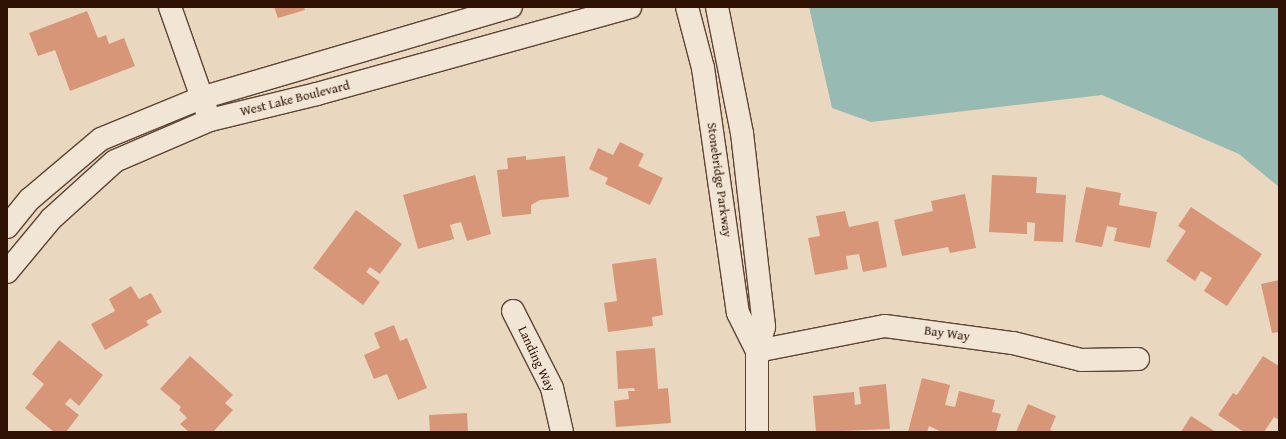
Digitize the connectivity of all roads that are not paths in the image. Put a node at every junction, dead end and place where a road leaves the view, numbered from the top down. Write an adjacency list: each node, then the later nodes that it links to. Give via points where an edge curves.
1 (170, 7): 6 (street)
2 (511, 7): 6 (street, West Lake Boulevard)
3 (630, 7): 7 (street, West Lake Boulevard, via 317,94)
4 (687, 7): 11 (street, Stonebridge Parkway, via 703,68 738,313)
5 (717, 7): 11 (street, Stonebridge Parkway, via 742,133 755,238 764,327)
6 (201, 98): 7 (street); 8 (street, West Lake Boulevard, via 101,139 30,199)
7 (210, 120): 9 (street, West Lake Boulevard, via 115,161 51,219)
8 (7, 226)
9 (7, 272)
10 (513, 311): 13 (street, Landing Way, via 552,388)
11 (757, 351): 12 (street, Bay Way, via 885,326 1013,343 1081,360); 14 (street, Stonebridge Parkway)
12 (1138, 359)
13 (562, 432)
14 (757, 432)

